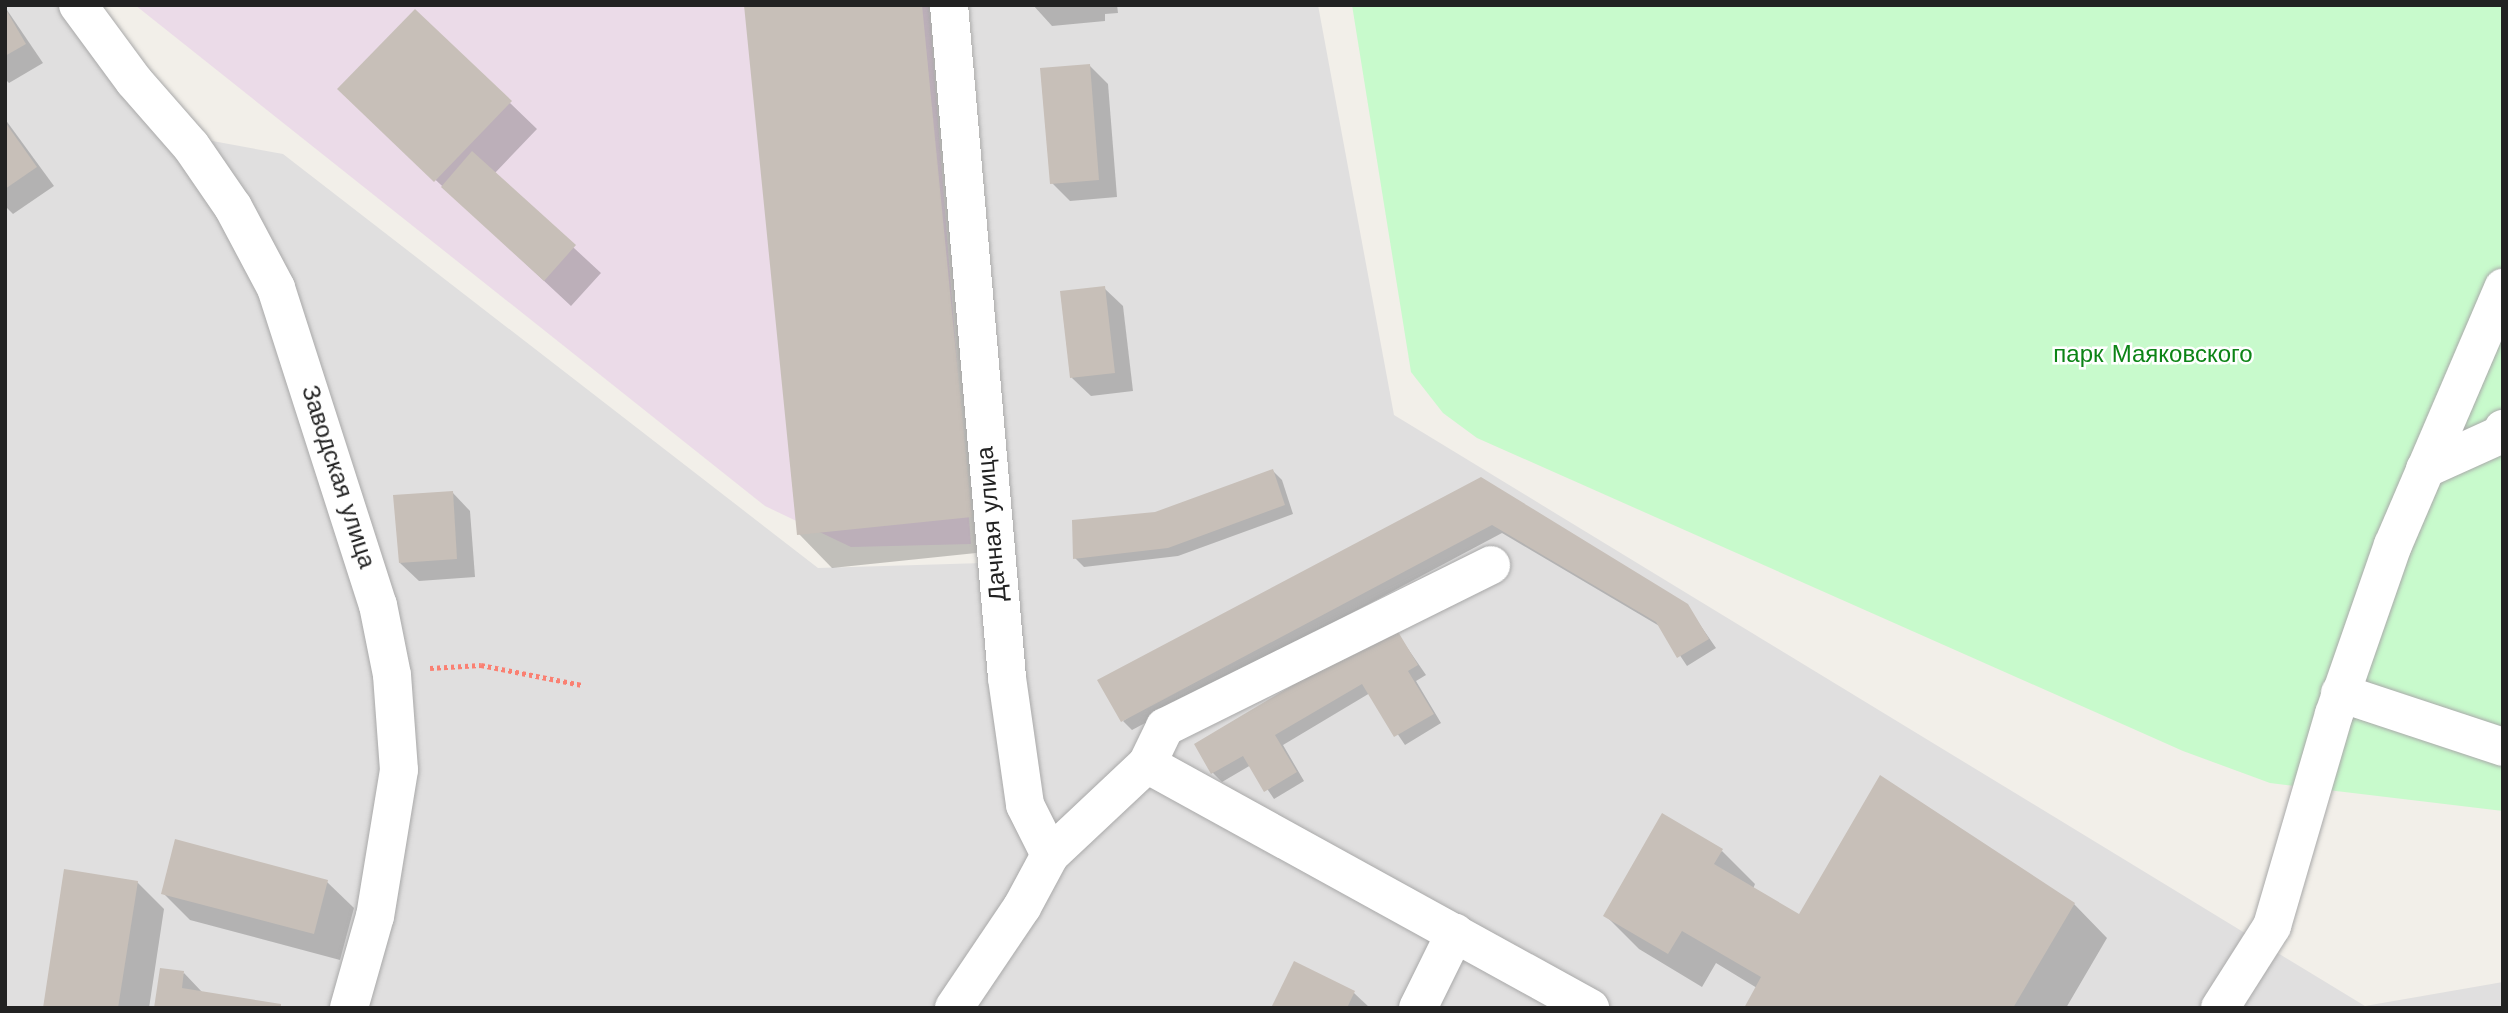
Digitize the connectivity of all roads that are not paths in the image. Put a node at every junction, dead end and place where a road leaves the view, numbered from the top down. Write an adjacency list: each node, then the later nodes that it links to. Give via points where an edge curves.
1 (78, 5): 12 (street, Заводская улица, via 134,81 191,146 233,207 275,288 378,605 392,676 399,770 375,916)
2 (948, 5): 10 (street, Дачная улица, via 1007,678 1026,805)
3 (2503, 288): 5 (street)
4 (2503, 429): 5 (street, via 2500,435)
5 (2426, 469): 7 (street, via 2393,545)
6 (1491, 565): 9 (street, via 1165,727)
7 (2340, 693): 8 (street); 16 (street, via 2272,926)
8 (2503, 747)
9 (1147, 764): 10 (street); 11 (street)
10 (1051, 855): 13 (street)
11 (1455, 933): 14 (street); 15 (street)
12 (349, 1008)
13 (954, 1008)
14 (1418, 1008)
15 (1590, 1008)
16 (2220, 1008)

